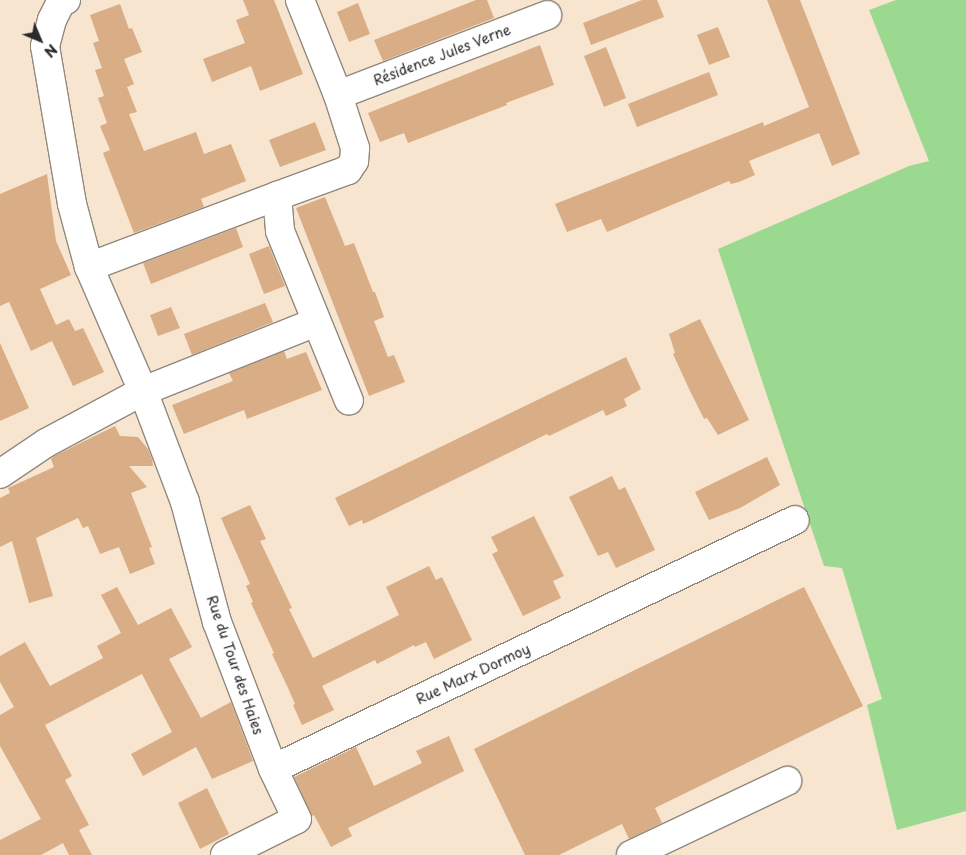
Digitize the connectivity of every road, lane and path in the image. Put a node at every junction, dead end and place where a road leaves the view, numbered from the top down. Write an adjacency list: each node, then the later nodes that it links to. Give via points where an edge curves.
1 (300, 0): 4 (street)
2 (62, 1): 6 (street, Rue du Tour des Haies, via 52,20 45,46 72,204)
3 (547, 15): 4 (street, Résidence Jules Verne)
4 (338, 95): 5 (street, via 355,148 354,161 348,170)
5 (277, 196): 6 (street); 7 (street, via 280,231)
6 (89, 267): 8 (street, Rue du Tour des Haies)
7 (316, 322): 8 (street); 9 (street)
8 (143, 391): 10 (street, via 46,443); 12 (street, Rue du Tour des Haies, via 185,502 217,622)
9 (349, 401)
10 (0, 474)
11 (795, 520): 12 (street, Rue Marx Dormoy)
12 (273, 769): 14 (street, via 297,819)
13 (787, 782): 15 (street)
14 (225, 855)
15 (631, 855)

